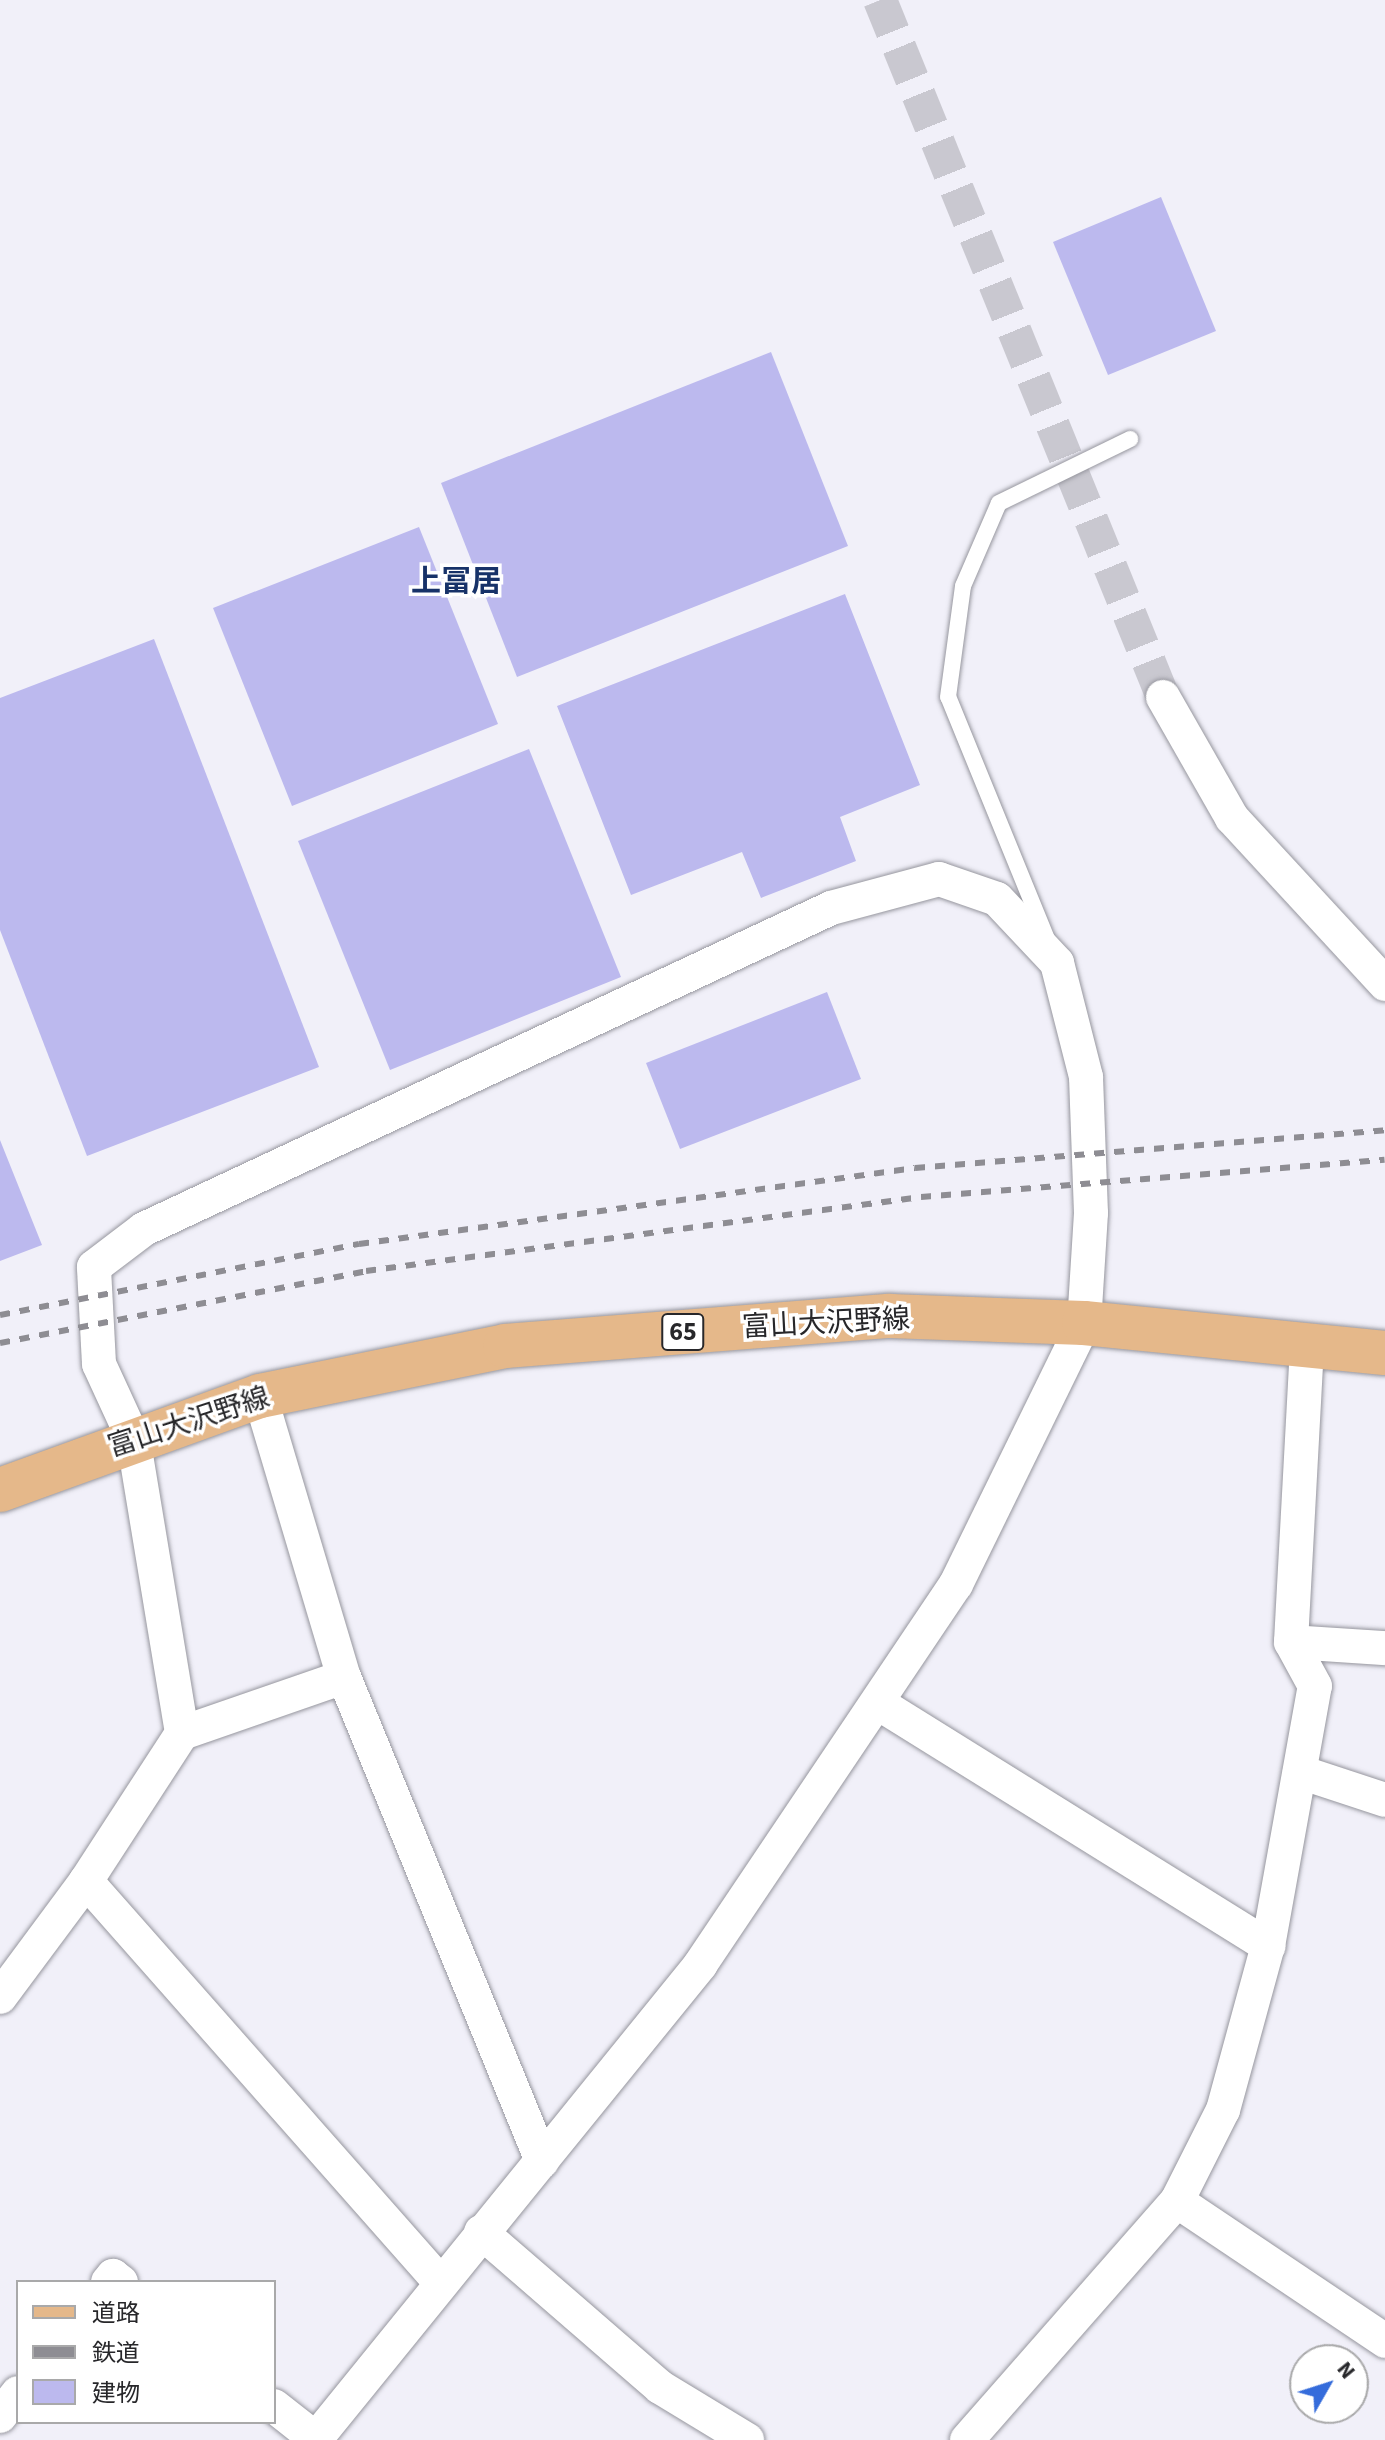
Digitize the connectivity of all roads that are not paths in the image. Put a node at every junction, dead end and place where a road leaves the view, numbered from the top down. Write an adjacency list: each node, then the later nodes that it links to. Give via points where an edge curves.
1 (1130, 439): 3 (lane, via 999,503 963,586 948,697)
2 (1163, 697): 4 (street, via 1232,818)
3 (1057, 963): 5 (street, via 1086,1077 1091,1213); 9 (street, via 997,899 939,879 831,908 144,1229 94,1267 99,1364)
4 (1385, 984)
5 (1084, 1323): 6 (main road, 富山大沢野線 / 65); 8 (main road, 富山大沢野線 / 65, via 890,1316 505,1346); 14 (street, via 956,1584)
6 (1307, 1348): 7 (main road, 富山大沢野線 / 65); 11 (street)
7 (1385, 1353)
8 (260, 1396): 9 (main road, 富山大沢野線 / 65); 13 (street)
9 (133, 1438): 10 (main road, 富山大沢野線 / 65); 15 (street)
10 (0, 1490)
11 (1291, 1642): 12 (street); 16 (street, via 1315,1686)
12 (1385, 1648)
13 (344, 1677): 15 (street); 21 (street)
14 (878, 1703): 19 (street); 21 (street, via 701,1964)
15 (182, 1733): 18 (street)
16 (1300, 1772): 17 (street); 19 (street)
17 (1385, 1800)
18 (86, 1881): 20 (street); 24 (street)
19 (1268, 1946): 22 (street, via 1223,2110)
20 (0, 1997)
21 (542, 2161): 23 (street)
22 (1177, 2201): 25 (street); 31 (street)
23 (481, 2232): 24 (street); 30 (street, via 660,2387)
24 (439, 2281): 29 (street)
25 (1385, 2341)
26 (16, 2396): 28 (street)
27 (276, 2408): 29 (street)
28 (0, 2416)
29 (316, 2440)
30 (747, 2440)
31 (967, 2440)

